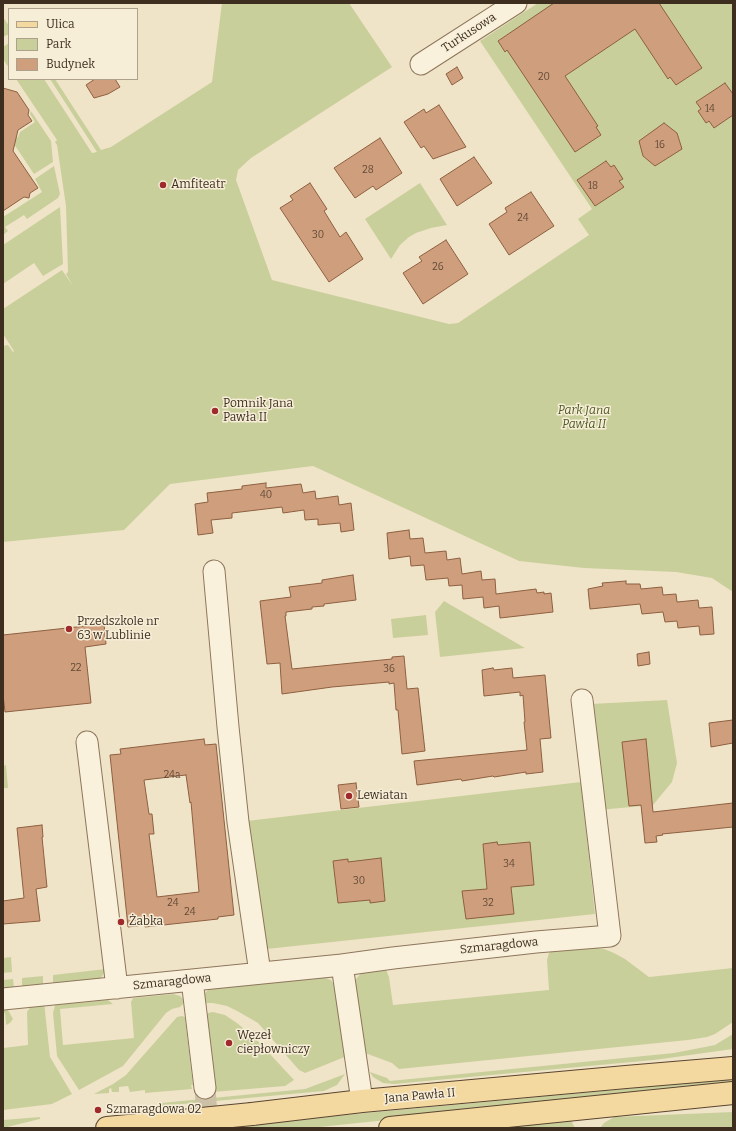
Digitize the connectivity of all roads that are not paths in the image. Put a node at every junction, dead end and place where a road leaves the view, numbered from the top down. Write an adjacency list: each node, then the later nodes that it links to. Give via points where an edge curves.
1 (516, 3): 2 (street, Turkusowa)
2 (421, 64)
3 (214, 571): 7 (street, via 238,822)
4 (582, 700): 6 (street, Szmaragdowa, via 610,936 441,952)
5 (87, 742): 9 (street)
6 (342, 965): 7 (street, Szmaragdowa); 16 (street)
7 (260, 973): 8 (street, Szmaragdowa)
8 (192, 980): 9 (street, Szmaragdowa); 14 (street)
9 (117, 988): 10 (street, Szmaragdowa)
10 (3, 999)
11 (733, 1055): 13 (main road)
12 (733, 1068): 13 (main road, Jana Pawła II)
13 (626, 1077): 16 (main road, Jana Pawła II)
14 (205, 1088)
15 (733, 1093): 18 (main road)
16 (362, 1101): 17 (main road, Jana Pawła II, bridge)
17 (107, 1128)
18 (390, 1128)

